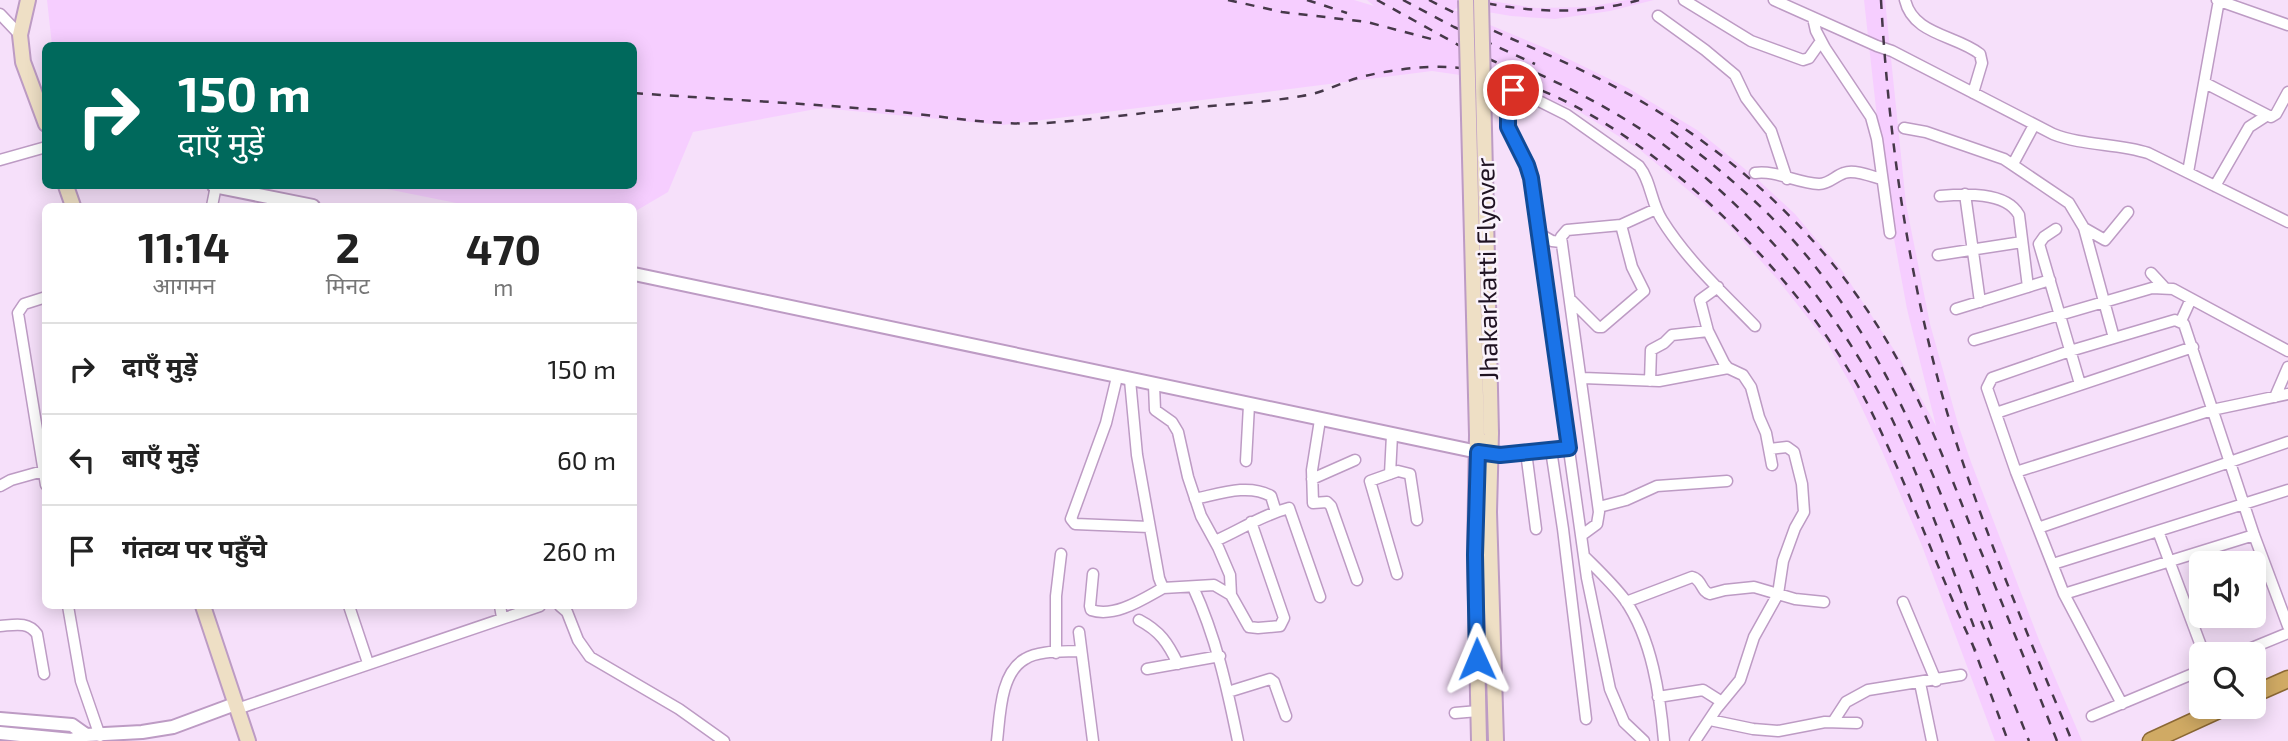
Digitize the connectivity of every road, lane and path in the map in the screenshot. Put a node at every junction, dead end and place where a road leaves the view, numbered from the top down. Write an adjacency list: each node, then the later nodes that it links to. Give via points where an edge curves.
1 (28, 0): 12 (main road)
2 (1466, 0): 80 (main road, Jhakarkatti Flyover, bridge)
3 (1481, 0): 80 (main road, Jhakarkatti Flyover, bridge)
4 (1684, 0): 13 (street, via 1751,41 1803,60)
5 (1774, 0): 10 (street)
6 (1905, 0): 16 (street, via 1921,24 1980,54 1982,63)
7 (2218, 0): 11 (street); 14 (street)
8 (0, 14): 12 (street)
9 (1658, 16): 26 (street, via 1735,75 1767,123)
10 (1813, 18): 13 (street); 16 (street, via 1892,51)
11 (2288, 25)
12 (20, 35): 17 (main road, via 23,62)
13 (1821, 41): 27 (street, via 1871,117)
14 (2205, 83): 18 (street); 24 (street)
15 (2288, 92): 18 (street, via 2276,114)
16 (1973, 93): 19 (street)
17 (42, 113)
18 (2266, 116): 28 (street, via 2249,127)
19 (2034, 125): 23 (street); 24 (street, via 2065,139 2141,150)
20 (1903, 128): 23 (street, via 1927,132)
21 (42, 148): 22 (street)
22 (0, 160)
23 (2013, 164): 37 (street, via 2069,203)
24 (2188, 172): 28 (street)
25 (1755, 173): 26 (street, via 1770,172)
26 (1787, 179): 27 (street, via 1825,183 1848,172)
27 (1881, 179): 40 (street)
28 (2215, 186): 35 (street)
29 (230, 189): 32 (street)
30 (1965, 194): 31 (street); 42 (street, via 2013,206 2019,215); 43 (street)
31 (1940, 196)
32 (298, 203)
33 (1656, 209): 36 (street); 39 (street, via 1639,166 1567,115 1513,90 1508,94 1506,121 1531,178); 50 (street)
34 (2128, 212): 37 (street, via 2105,240)
35 (2288, 222)
36 (1621, 225): 41 (street, via 1567,230); 52 (street, via 1644,291 1602,327)
37 (2084, 228): 55 (street)
38 (2056, 229): 47 (street, via 2039,244)
39 (1538, 233): 41 (street); 83 (street)
40 (1890, 233)
41 (1561, 242): 52 (street)
42 (2022, 242): 43 (street); 48 (street)
43 (1972, 249): 44 (street); 54 (street)
44 (1938, 255)
45 (2151, 273): 49 (street)
46 (637, 275): 68 (street)
47 (2050, 280): 48 (street); 57 (street)
48 (2028, 287): 54 (street)
49 (2164, 287): 53 (street); 55 (street)
50 (1718, 288): 59 (street); 60 (street, via 1700,303)
51 (42, 298): 91 (street, via 24,304 18,313)
52 (1570, 299): 69 (street)
53 (2191, 299): 58 (street); 65 (street)
54 (1980, 302): 56 (street)
55 (2104, 304): 57 (street); 61 (street)
56 (1956, 309)
57 (2060, 316): 62 (street); 64 (street)
58 (2180, 321): 61 (street); 63 (street)
59 (1755, 326)
60 (1708, 331): 67 (street); 71 (street, via 1672,335 1651,351)
61 (2114, 338): 64 (street)
62 (1974, 340)
63 (2193, 347): 73 (street); 77 (street)
64 (2070, 351): 73 (street); 78 (street, via 1992,378 1987,388)
65 (2288, 351)
66 (2288, 367): 75 (street)
67 (1728, 368): 71 (street); 84 (street, via 1749,382)
68 (1117, 377): 70 (street); 106 (street, via 1106,423 1071,519 1075,524)
69 (1583, 379): 71 (street); 102 (street)
70 (1130, 380): 72 (street); 106 (street)
71 (1650, 381)
72 (1154, 384): 76 (street); 100 (street, via 1155,410 1178,432)
73 (2080, 384): 78 (street)
74 (2288, 394): 75 (street)
75 (2275, 397): 77 (street)
76 (1249, 405): 79 (street); 89 (street)
77 (2212, 410): 90 (street); 94 (street)
78 (1996, 413): 94 (street)
79 (1320, 420): 81 (street); 96 (street)
80 (1484, 434): 87 (main road, Jhakarkatti Flyover)
81 (1392, 435): 87 (street); 95 (street)
82 (2288, 442): 90 (street)
83 (1569, 448): 85 (street); 110 (street)
84 (1770, 449): 92 (street); 122 (street, via 1787,447 1794,452 1804,512 1783,561)
85 (1551, 450): 86 (street); 166 (street)
86 (1526, 452): 87 (street); 108 (street)
87 (1485, 453): 161 (main road, via 1475,555); 181 (main road)
88 (1354, 460): 96 (street)
89 (1246, 461)
90 (2230, 462): 101 (street); 107 (street)
91 (42, 465)
92 (1772, 465)
93 (42, 471): 98 (street)
94 (2016, 472): 107 (street)
95 (1390, 474): 104 (street, via 1403,470 1410,474); 118 (street, via 1370,481)
96 (1312, 479): 119 (street, via 1313,503 1331,506)
97 (1727, 481): 102 (street, via 1657,486)
98 (0, 486)
99 (2288, 491): 101 (street)
100 (1195, 499): 103 (street, via 1256,491 1271,496); 112 (street)
101 (2244, 505): 109 (street); 111 (street)
102 (1599, 507): 110 (street, via 1597,524)
103 (1276, 512): 105 (street); 125 (street, via 1289,508)
104 (1417, 520)
105 (1251, 523): 112 (street); 124 (street, via 1284,621 1249,627)
106 (1149, 527): 121 (street)
107 (2038, 528): 116 (street)
108 (1536, 529)
109 (2158, 531): 115 (street); 116 (street)
110 (1582, 535): 114 (street)
111 (2254, 535): 115 (street); 138 (street)
112 (1215, 541): 124 (street, via 1230,575)
113 (1061, 554): 144 (street)
114 (1584, 556): 126 (street); 182 (street, via 1610,689 1625,722)
115 (2170, 563): 123 (street); 141 (street)
116 (2053, 564): 123 (street)
117 (1093, 573): 121 (street, via 1090,601 1094,611 1120,609)
118 (1397, 574)
119 (1357, 580)
120 (1193, 587): 121 (street); 124 (street, via 1209,583); 145 (street)
121 (1163, 588)
122 (1778, 594): 126 (street, via 1754,587 1710,594 1692,577); 127 (street); 158 (street, via 1754,637 1740,680)
123 (2064, 594): 159 (street)
124 (1231, 595)
125 (1320, 597)
126 (1626, 602): 157 (street, via 1645,642)
127 (1824, 602)
128 (1903, 602): 153 (street)
129 (69, 609): 174 (street)
130 (204, 609): 160 (main road)
131 (350, 609): 146 (street)
132 (501, 609): 135 (street)
133 (530, 609): 135 (street)
134 (564, 609): 176 (street, via 590,657)
135 (502, 617): 146 (street)
136 (1139, 620): 147 (street, via 1164,637)
137 (0, 626): 149 (street, via 22,624 34,629)
138 (2288, 626)
139 (1079, 632): 143 (street)
140 (2288, 632): 142 (street)
141 (2200, 642)
142 (2265, 642)
143 (1080, 650): 144 (street); 178 (street)
144 (1056, 653): 177 (street, via 1025,659 1014,671 1004,689)
145 (1220, 656): 147 (street); 156 (street)
146 (368, 663): 160 (street)
147 (1178, 664): 148 (street)
148 (1147, 669)
149 (44, 674)
150 (1961, 675): 153 (street)
151 (2189, 676): 159 (street)
152 (2288, 679): 155 (highway)
153 (1936, 681): 154 (street)
154 (1920, 683): 169 (street, via 1868,690 1846,702); 185 (street)
155 (2266, 689)
156 (1228, 692): 163 (street, via 1270,679); 179 (street)
157 (1658, 697): 158 (street, via 1703,690); 183 (street)
158 (1722, 702): 168 (street)
159 (2122, 704): 164 (street)
160 (236, 706): 171 (street); 175 (main road)
161 (1478, 711): 162 (street); 180 (main road)
162 (1455, 713)
163 (1286, 716)
164 (2092, 716)
165 (0, 719): 174 (street, via 72,725)
166 (1586, 719)
167 (2199, 719): 186 (highway)
168 (1710, 720): 173 (street); 184 (street)
169 (1833, 722): 170 (street); 173 (street)
170 (1857, 723)
171 (157, 735): 174 (street)
172 (8, 736): 174 (street)
173 (1764, 736)
174 (93, 737)
175 (248, 741)
176 (724, 741)
177 (997, 741)
178 (1093, 741)
179 (1238, 741)
180 (1479, 741)
181 (1496, 741)
182 (1644, 741)
183 (1664, 741)
184 (1695, 741)
185 (1932, 741)
186 (2151, 741)

